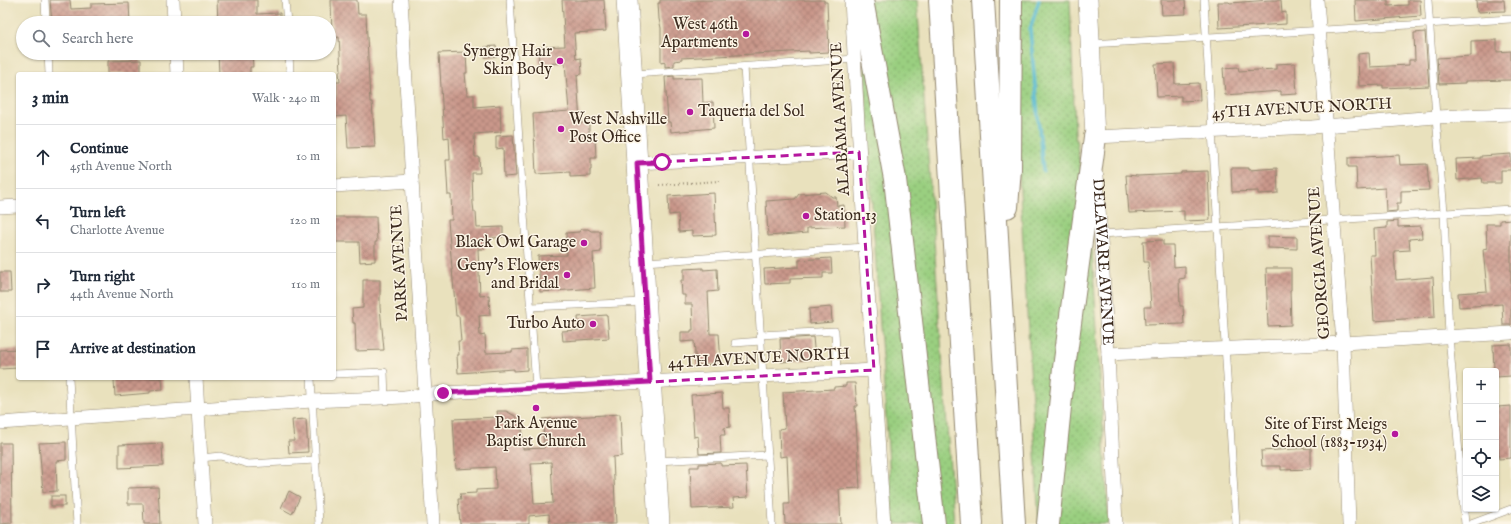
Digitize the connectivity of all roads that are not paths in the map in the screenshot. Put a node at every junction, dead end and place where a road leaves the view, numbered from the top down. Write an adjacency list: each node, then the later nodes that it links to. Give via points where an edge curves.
1 (45, 0): 16 (lane)
2 (173, 0): 17 (street)
3 (285, 0): 18 (lane)
4 (401, 0): 41 (street, PARK AVENUE)
5 (510, 0): 55 (lane)
6 (627, 0): 32 (main road)
7 (851, 0): 24 (street, ALABAMA AVENUE)
8 (862, 0): 90 (highway, via 895,179)
9 (940, 0): 91 (highway)
10 (983, 0): 53 (highway)
11 (1011, 0): 53 (highway, via 1010,168)
12 (1088, 0): 23 (main road, DELAWARE AVENUE)
13 (1204, 0): 22 (lane)
14 (1317, 0): 21 (street, GEORGIA AVENUE)
15 (1428, 0): 20 (lane)
16 (46, 16)
17 (174, 16)
18 (286, 16)
19 (1511, 19): 20 (lane)
20 (1430, 23): 21 (lane); 34 (lane)
21 (1319, 29): 22 (lane); 35 (street, GEORGIA AVENUE)
22 (1207, 36): 23 (lane); 36 (lane)
23 (1090, 44): 37 (main road, DELAWARE AVENUE)
24 (855, 59): 28 (lane); 38 (street, ALABAMA AVENUE)
25 (48, 60): 29 (lane)
26 (176, 60): 30 (street)
27 (289, 60): 31 (lane)
28 (744, 67): 32 (lane); 39 (lane)
29 (49, 72)
30 (177, 72)
31 (290, 72)
32 (631, 74): 40 (main road)
33 (1511, 114): 34 (street, 45TH AVENUE NORTH)
34 (1436, 117): 35 (street, 45TH AVENUE NORTH); 46 (lane)
35 (1327, 126): 36 (street, 45TH AVENUE NORTH); 47 (street, GEORGIA AVENUE)
36 (1212, 131): 37 (street, 45TH AVENUE NORTH); 48 (lane)
37 (1095, 136): 49 (street, DELAWARE AVENUE); 93 (highway, via 1064,368)
38 (859, 152): 39 (street); 50 (street, ALABAMA AVENUE)
39 (750, 157): 40 (street); 51 (lane)
40 (637, 163): 52 (main road)
41 (412, 181): 42 (street); 72 (street, PARK AVENUE)
42 (336, 186)
43 (16, 206): 44 (street)
44 (0, 207)
45 (1511, 208): 46 (lane)
46 (1444, 212): 47 (lane); 57 (lane)
47 (1334, 219): 48 (lane); 60 (street, GEORGIA AVENUE)
48 (1218, 227): 49 (lane); 61 (lane)
49 (1101, 234): 62 (street, DELAWARE AVENUE)
50 (865, 247): 51 (lane); 63 (street, ALABAMA AVENUE)
51 (755, 254): 52 (lane); 58 (lane)
52 (643, 262): 54 (main road)
53 (1000, 284): 92 (highway)
54 (645, 302): 55 (lane); 70 (main road)
55 (531, 307): 71 (lane)
56 (1511, 333): 57 (street)
57 (1449, 336): 60 (street); 97 (lane)
58 (760, 338): 59 (lane); 64 (lane, via 835,331); 66 (lane)
59 (735, 343)
60 (1342, 343): 61 (street); 96 (street, GEORGIA AVENUE)
61 (1226, 348): 62 (street); 95 (lane)
62 (1108, 354): 94 (street, DELAWARE AVENUE)
63 (874, 370): 64 (street, 44TH AVENUE NORTH); 89 (street, ALABAMA AVENUE)
64 (837, 372): 66 (street, 44TH AVENUE NORTH)
65 (336, 374): 73 (lane, via 384,372)
66 (763, 375): 70 (street, 44TH AVENUE NORTH); 78 (lane)
67 (69, 380): 76 (lane)
68 (196, 380): 75 (street)
69 (310, 380): 74 (lane)
70 (650, 382): 71 (street, 44TH AVENUE NORTH); 81 (main road)
71 (536, 387): 72 (street, 44TH AVENUE NORTH)
72 (425, 394): 73 (street, 44TH AVENUE NORTH); 86 (street, PARK AVENUE)
73 (385, 398): 74 (street, 44TH AVENUE NORTH)
74 (312, 401): 75 (street, 44TH AVENUE NORTH); 80 (lane)
75 (198, 409): 76 (street, 44TH AVENUE NORTH); 79 (street)
76 (72, 418): 77 (street, 44TH AVENUE NORTH); 83 (lane)
77 (0, 423)
78 (768, 455): 81 (lane); 88 (lane)
79 (201, 458): 80 (lane, via 220,456 248,464); 84 (street)
80 (315, 460): 85 (lane)
81 (655, 462): 87 (main road)
82 (1511, 509): 98 (lane)
83 (77, 524)
84 (205, 524)
85 (319, 524)
86 (433, 524)
87 (659, 524)
88 (772, 524)
89 (884, 524)
90 (934, 524)
91 (972, 524)
92 (1014, 524)
93 (1048, 524)
94 (1116, 524)
95 (1236, 524)
96 (1349, 524)
97 (1464, 524)
98 (1471, 524)

